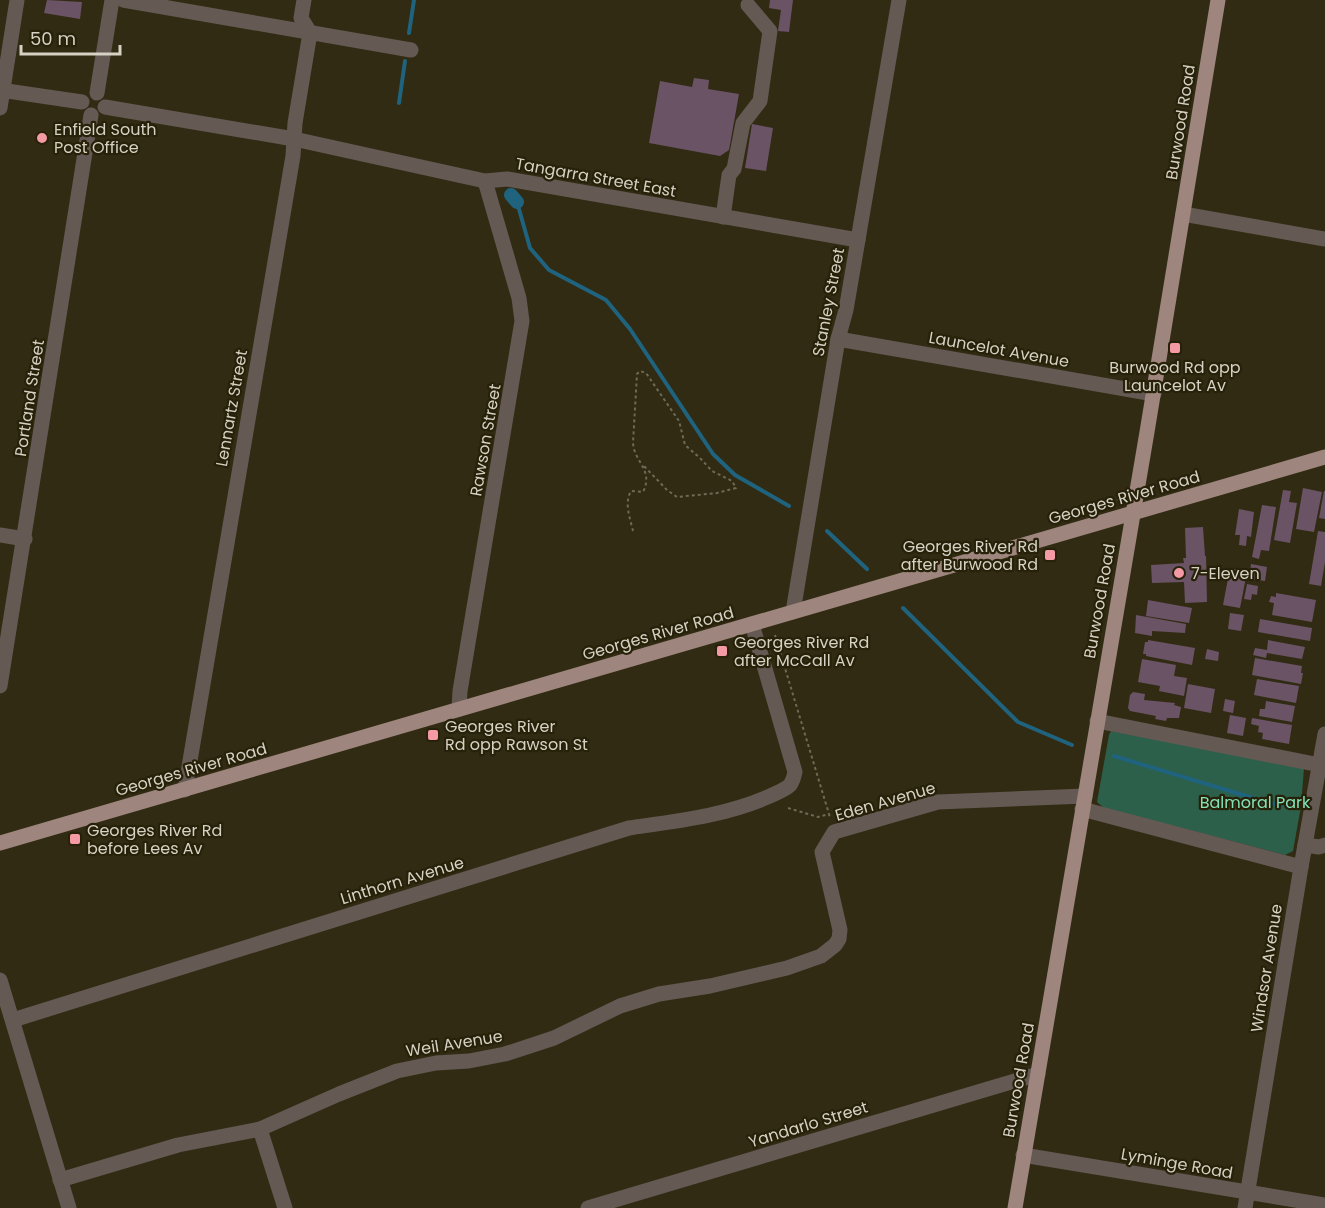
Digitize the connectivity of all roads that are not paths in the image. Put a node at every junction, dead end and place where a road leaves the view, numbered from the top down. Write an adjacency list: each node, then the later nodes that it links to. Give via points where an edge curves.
1 (17, 0): 10 (street)
2 (112, 0): 11 (street)
3 (123, 0): 8 (street)
4 (304, 0): 8 (street, Lennartz Street, via 301,18)
5 (899, 0): 20 (street, Stanley Street)
6 (1218, 0): 17 (main road, Burwood Road)
7 (748, 5): 18 (street, via 770,31 760,101 743,123)
8 (309, 31): 9 (street); 15 (street, Lennartz Street)
9 (411, 50)
10 (1, 90): 13 (street); 14 (street)
11 (97, 93): 12 (street, via 105,100); 14 (street, via 87,94)
12 (105, 107): 14 (street, via 100,114); 15 (street, Tangarra Street East)
13 (0, 108)
14 (87, 109): 26 (street, Portland Street)
15 (294, 140): 16 (street, Tangarra Street East); 34 (street, Lennartz Street)
16 (485, 180): 18 (street, Tangarra Street East, via 507,179); 30 (street, Rawson Street, via 522,321)
17 (1183, 214): 19 (street); 22 (main road, Burwood Road)
18 (723, 217): 20 (street, Tangarra Street East)
19 (1325, 239)
20 (858, 240): 21 (street, Stanley Street)
21 (838, 339): 22 (street, Launcelot Avenue); 27 (street, Stanley Street)
22 (1154, 394): 24 (main road, Burwood Road)
23 (1325, 456): 24 (main road, Georges River Road)
24 (1133, 513): 27 (main road, Georges River Road); 31 (main road, Burwood Road)
25 (0, 535): 26 (street)
26 (25, 539): 29 (street, Portland Street)
27 (793, 612): 28 (main road, Georges River Road)
28 (752, 624): 30 (main road, Georges River Road); 42 (street, Linthorn Avenue, via 795,772 791,784 783,789 748,804 689,820 629,828)
29 (0, 686)
30 (459, 709): 34 (main road, Georges River Road)
31 (1097, 721): 33 (street); 35 (main road, Burwood Road)
32 (1325, 735): 33 (street, Windsor Avenue)
33 (1320, 765): 37 (street, Windsor Avenue)
34 (184, 790): 36 (main road, Georges River Road)
35 (1083, 802): 39 (street, Eden Avenue); 40 (street, Eden Avenue, via 938,802 834,832 822,852); 43 (main road, Burwood Road)
36 (0, 843)
37 (1305, 845): 38 (street); 39 (street, Windsor Avenue)
38 (1325, 845)
39 (1301, 867): 47 (street, Windsor Avenue)
40 (840, 930): 44 (street, Weil Avenue, via 835,945 813,959 620,1006 554,1038 505,1054 397,1071)
41 (0, 980): 42 (street)
42 (13, 1020): 46 (street)
43 (1038, 1074): 45 (main road, Burwood Road); 52 (street, Yandarlo Street)
44 (260, 1129): 46 (street, Weil Avenue, via 178,1145); 51 (street)
45 (1023, 1155): 47 (street, Lyminge Road); 49 (main road, Burwood Road)
46 (60, 1180): 50 (street)
47 (1246, 1200): 48 (street, Lyminge Road)
48 (1325, 1205)
49 (1013, 1206)
50 (69, 1208)
51 (285, 1208)
52 (588, 1208)

